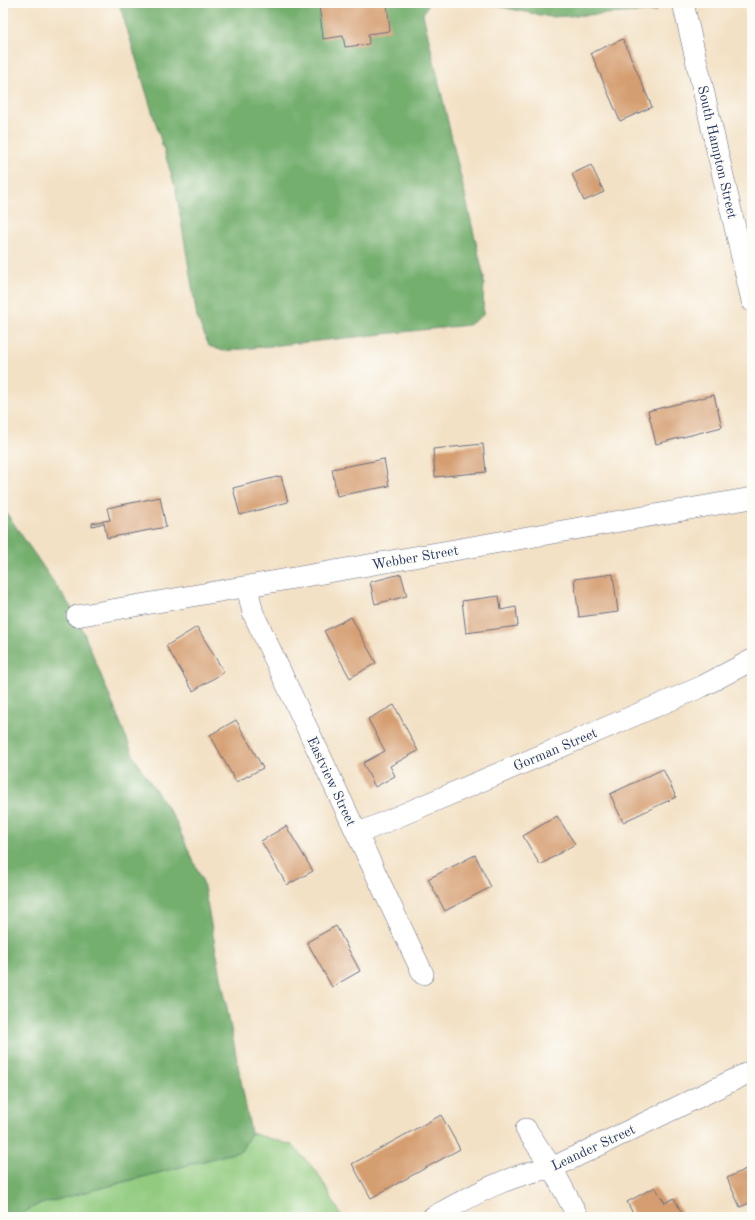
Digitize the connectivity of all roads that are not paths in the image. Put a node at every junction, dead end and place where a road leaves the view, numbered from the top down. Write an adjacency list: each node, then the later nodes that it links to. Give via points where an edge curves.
1 (683, 3): 2 (street, South Hampton Street)
2 (752, 301)
3 (752, 498): 4 (street, Webber Street)
4 (247, 587): 5 (street, Webber Street); 7 (street, Eastview Street, via 253,613)
5 (77, 616)
6 (752, 660): 7 (street, Gorman Street, via 701,687)
7 (357, 834): 8 (street, Eastview Street)
8 (423, 974)
9 (752, 1071): 11 (street, Leander Street)
10 (526, 1129): 11 (street)
11 (552, 1168): 12 (street, Leander Street, via 523,1174 477,1193); 13 (street)
12 (433, 1217)
13 (578, 1217)

